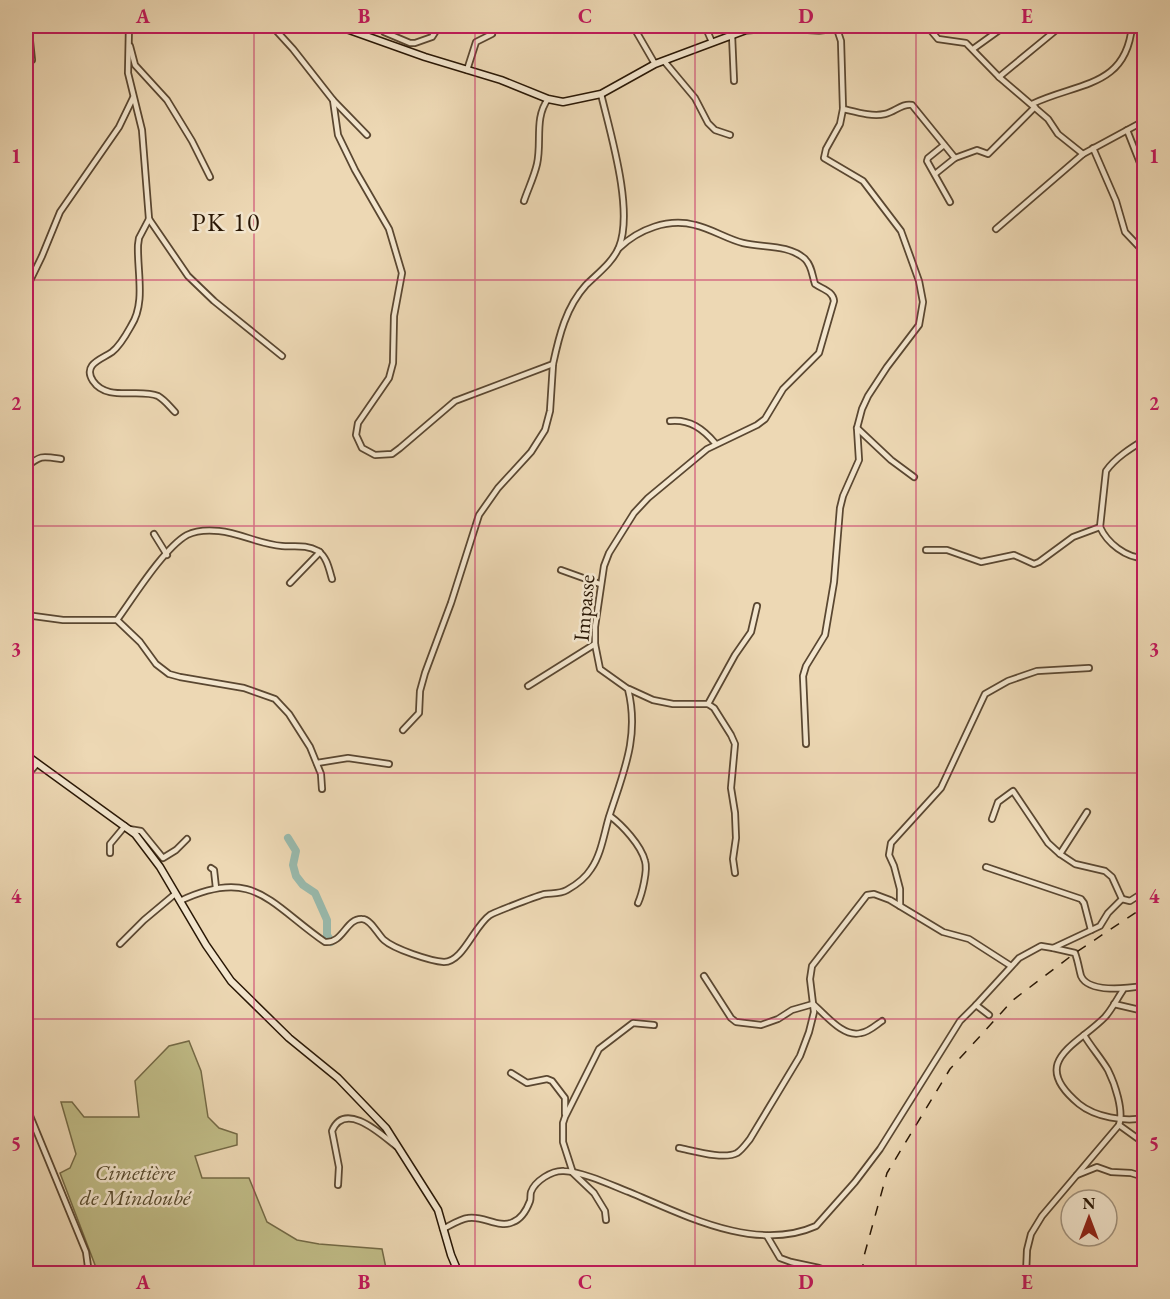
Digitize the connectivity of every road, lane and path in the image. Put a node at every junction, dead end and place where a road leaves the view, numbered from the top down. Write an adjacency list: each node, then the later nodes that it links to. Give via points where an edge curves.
1 (129, 26): 17 (street)
2 (272, 26): 30 (street)
3 (338, 26): 19 (street)
4 (381, 26): 16 (street)
5 (439, 26): 16 (street, via 432,37 415,43)
6 (633, 26): 23 (street)
7 (705, 26): 18 (street)
8 (837, 26): 15 (street, via 819,30 759,28); 32 (street)
9 (927, 26): 20 (street, via 938,39 961,41)
10 (1005, 26): 20 (street)
11 (1061, 26): 25 (street)
12 (1132, 26): 31 (street, via 1126,52 1116,69)
13 (26, 33): 21 (street)
14 (492, 33): 24 (street, via 476,42)
15 (732, 35): 18 (street); 26 (street)
16 (393, 36): 19 (street)
17 (129, 42): 28 (street, via 128,73); 43 (street, via 135,65 167,100)
18 (712, 42): 22 (street)
19 (389, 44): 24 (street)
20 (973, 49): 25 (street)
21 (32, 60)
22 (664, 61): 23 (street); 36 (street, via 695,98 708,123)
23 (655, 64): 27 (street)
24 (467, 70): 29 (street)
25 (999, 77): 31 (street)
26 (734, 81)
27 (601, 94): 29 (street, via 570,102); 48 (street, via 622,192 623,232)
28 (134, 98): 46 (street, via 142,130); 50 (street, via 89,172 67,198)
29 (548, 99): 44 (street, via 539,119 537,165)
30 (333, 100): 35 (street); 52 (street, via 338,135 385,219 402,273 394,316 392,371 358,423 356,435 362,448 375,455 392,454 455,401)
31 (1034, 106): 39 (street, via 1058,134); 40 (street, via 988,154 977,150)
32 (843, 110): 37 (street, via 884,114 912,105); 55 (street, via 824,158 863,182 901,231 923,302 919,325 868,396)
33 (1144, 121): 34 (street)
34 (1127, 130): 38 (street); 41 (street)
35 (367, 135)
36 (730, 135)
37 (945, 145): 40 (street); 42 (street, via 927,159)
38 (1093, 148): 39 (street); 49 (street, via 1125,232)
39 (1083, 154): 47 (street)
40 (956, 158): 42 (street)
41 (1144, 173)
42 (935, 174): 45 (street)
43 (210, 177)
44 (524, 201)
45 (950, 202)
46 (149, 219): 51 (street, via 188,276); 53 (street, via 138,245 137,314 119,345 94,362 90,372 92,380 106,390 157,396)
47 (996, 229)
48 (619, 248): 52 (street, via 578,294 560,333); 57 (street, Impasse, via 631,237 661,224 696,225 742,242 790,250 807,261 815,284 834,297 819,353 783,389 762,422)
49 (1144, 252)
50 (26, 289)
51 (282, 356)
52 (553, 364): 79 (street, via 550,411 544,430 531,452 478,515 425,673 419,713)
53 (174, 412)
54 (670, 421): 57 (street, via 693,424)
55 (857, 429): 60 (street); 80 (street, via 858,460 843,496 825,635 803,676)
56 (1144, 440): 61 (street, via 1109,465)
57 (715, 444): 70 (street, Impasse, via 640,506 609,553)
58 (61, 459): 59 (street, via 36,457)
59 (26, 467)
60 (914, 477)
61 (1100, 527): 63 (street, via 1073,537 1034,564 1014,555 981,562 947,550); 66 (street, via 1104,536 1123,552)
62 (154, 534): 65 (street)
63 (926, 550)
64 (320, 552): 65 (street, via 208,530 186,536); 68 (street); 69 (street)
65 (167, 555): 73 (street)
66 (1144, 558)
67 (561, 570): 70 (street)
68 (332, 579)
69 (290, 583)
70 (600, 584): 74 (street, Impasse)
71 (757, 606): 78 (street, via 751,632)
72 (26, 615): 73 (street)
73 (117, 620): 82 (street, via 169,674 244,688 274,699 301,732)
74 (595, 644): 76 (street); 77 (street, Impasse, via 600,669)
75 (1089, 669): 103 (street, via 1037,671 985,694 941,788 891,843 889,855 900,889)
76 (528, 686)
77 (628, 689): 78 (street, Impasse, via 673,704); 88 (street, via 632,741)
78 (708, 704): 96 (street, via 735,744 731,788)
79 (403, 730)
80 (806, 744)
81 (26, 754): 83 (street)
82 (318, 763): 84 (street, via 348,758); 86 (street)
83 (37, 764): 85 (street); 90 (street)
84 (389, 764)
85 (26, 776)
86 (322, 789)
87 (1087, 812): 93 (street)
88 (610, 816): 97 (street, via 586,875 564,892 539,896 489,915 451,961 436,961 397,949 368,920 362,919 335,940 326,942 268,897 241,888); 102 (street, via 625,828 645,859)
89 (992, 819): 93 (street, via 998,802 1013,791)
90 (127, 828): 91 (street, via 141,831 163,858); 92 (street, via 110,844); 99 (street, via 149,851)
91 (187, 839)
92 (110, 853)
93 (1059, 854): 100 (street, via 1075,864 1105,871)
94 (986, 867): 104 (street, via 1081,899)
95 (211, 868): 97 (street)
96 (735, 873)
97 (216, 888): 101 (street)
98 (1144, 892): 100 (street, via 1130,901)
99 (175, 894): 101 (street); 105 (street)
100 (1122, 899): 104 (street, via 1100,926)
101 (180, 901): 127 (street, via 231,981 289,1038 338,1078 386,1128)
102 (638, 903)
103 (900, 906): 107 (street, via 943,932 969,939); 111 (street, via 871,893 864,898 812,966)
104 (1090, 930): 106 (street)
105 (120, 944)
106 (1053, 948): 107 (street, via 1041,946 1029,951); 110 (street, via 1075,953 1087,982)
107 (1011, 966): 113 (street)
108 (704, 976): 111 (street, via 736,1022 770,1023)
109 (1144, 986): 110 (street)
110 (1123, 990): 112 (street)
111 (813, 1004): 116 (street, via 853,1034); 126 (street, via 812,1022 800,1056 740,1152 717,1155)
112 (1114, 1004): 114 (street); 118 (street)
113 (976, 1005): 115 (street); 134 (street, via 960,1021 880,1149 822,1220 809,1229)
114 (1144, 1011)
115 (989, 1016)
116 (882, 1021)
117 (654, 1025): 121 (street, via 633,1023 598,1049)
118 (1084, 1035): 123 (street, via 1108,1071); 123 (street, via 1063,1052 1058,1062 1058,1078 1081,1106)
119 (511, 1072): 121 (street, via 527,1083 552,1081 564,1098)
120 (26, 1106): 136 (street, via 86,1252)
121 (564, 1117): 128 (street, via 563,1142)
122 (1144, 1118): 123 (street)
123 (1121, 1119): 124 (street)
124 (1119, 1125): 125 (street); 129 (street)
125 (1144, 1143)
126 (679, 1148)
127 (401, 1150): 131 (street, via 363,1121 338,1123 332,1131); 133 (street, via 438,1210)
128 (573, 1173): 132 (street, via 594,1193); 133 (street, via 559,1172 543,1178 531,1192 524,1213 513,1223 469,1217); 134 (street, via 608,1183 716,1227)
129 (1077, 1175): 130 (street, via 1097,1167); 140 (street, via 1029,1238)
130 (1144, 1177)
131 (338, 1185)
132 (606, 1220)
133 (443, 1228): 137 (street)
134 (767, 1236): 138 (street, via 780,1258)
135 (858, 1271): 139 (street)
136 (89, 1274)
137 (459, 1274)
138 (836, 1274)
139 (843, 1274)
140 (1026, 1274)

